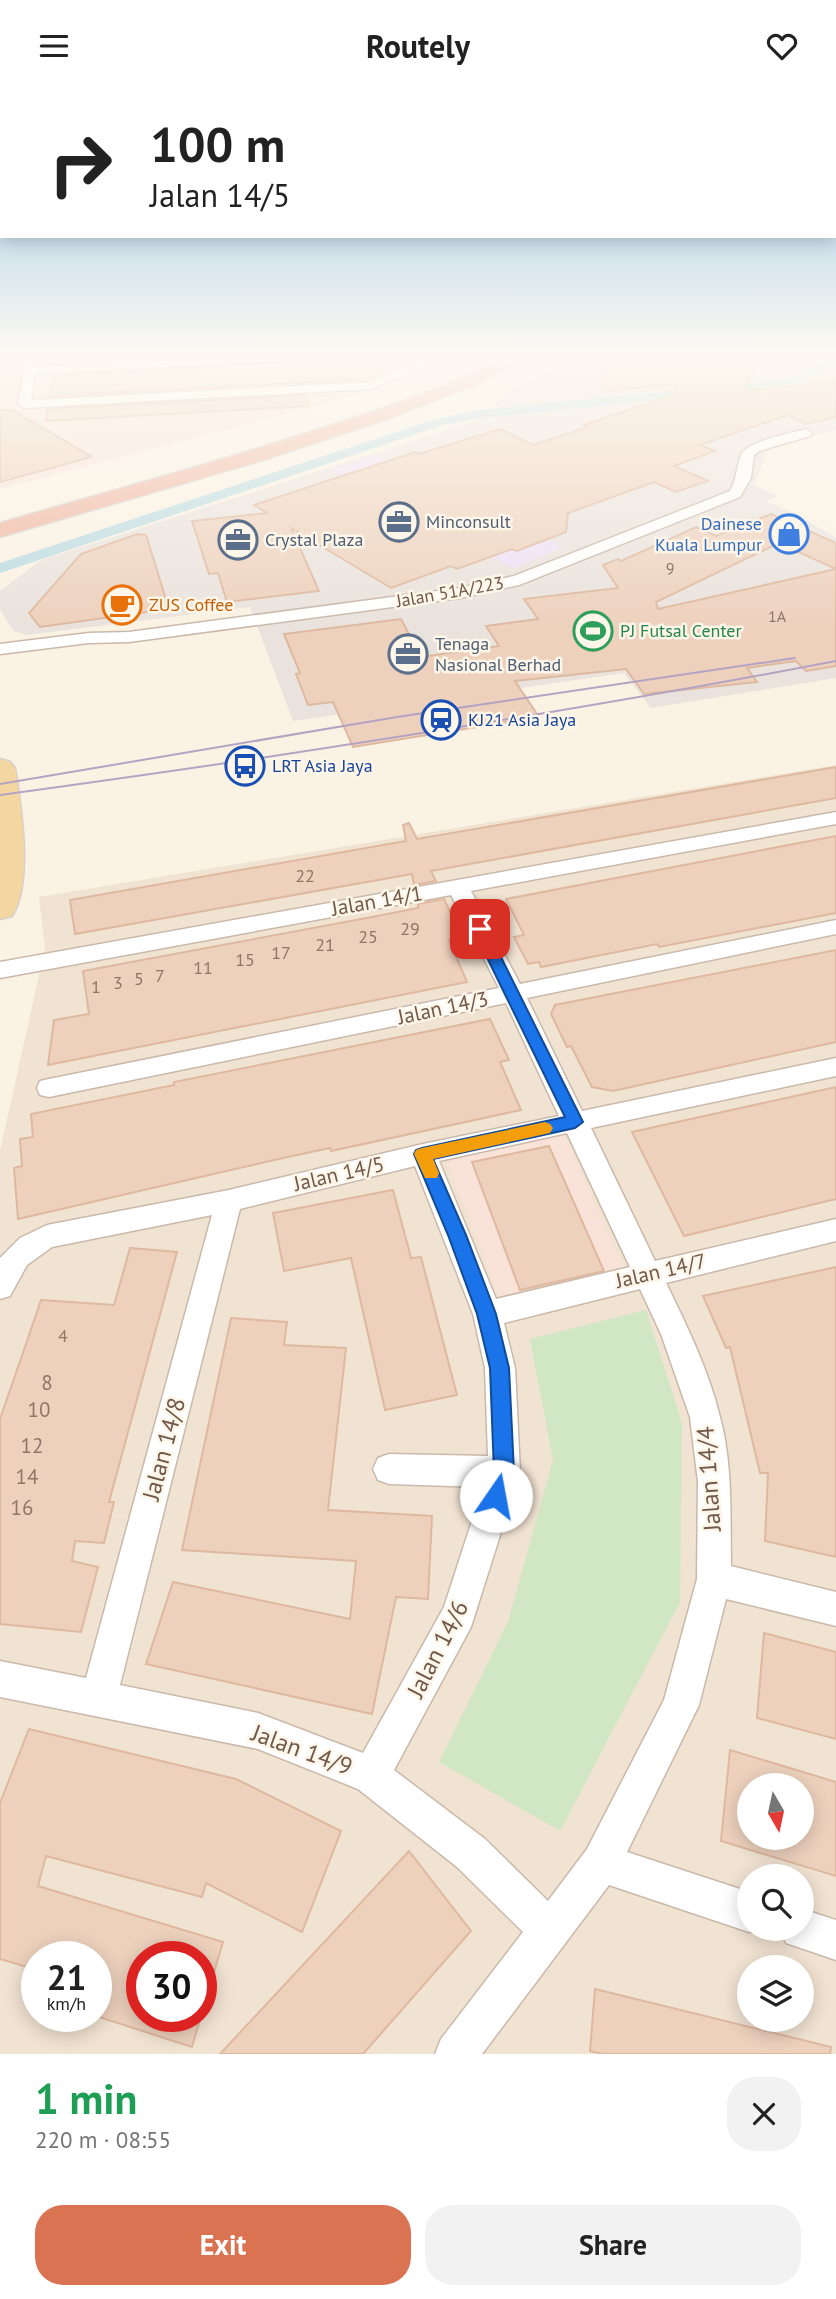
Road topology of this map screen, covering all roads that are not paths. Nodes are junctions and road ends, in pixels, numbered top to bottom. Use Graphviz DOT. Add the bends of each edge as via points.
graph roads {
  1 [pos="244,446"];
  2 [pos="288,446"];
  3 [pos="294,446"];
  4 [pos="762,446"];
  5 [pos="0,515"];
  6 [pos="0,530"];
  7 [pos="0,548"];
  8 [pos="129,637"];
  9 [pos="0,649"];
  10 [pos="0,662"];
  11 [pos="0,768"];
  12 [pos="836,818"];
  13 [pos="458,887"];
  14 [pos="0,908"];
  15 [pos="836,927"];
  16 [pos="0,970"];
  17 [pos="513,993"];
  18 [pos="836,1067"];
  19 [pos="49,1088"];
  20 [pos="575,1122"];
  21 [pos="422,1154"];
  22 [pos="229,1201"];
  23 [pos="836,1230"];
  24 [pos="646,1274"];
  25 [pos="0,1287"];
  26 [pos="487,1314"];
  27 [pos="389,1469"];
  28 [pos="504,1472"];
  29 [pos="714,1579"];
  30 [pos="836,1609"];
  31 [pos="0,1679"];
  32 [pos="99,1697"];
  33 [pos="371,1775"];
  34 [pos="601,1863"];
  35 [pos="737,1908"];
  36 [pos="550,1931"];
  37 [pos="814,1933"];
  38 [pos="836,1940"];
  39 [pos="456,2054"];
  1 -- 5 [label="highway"];
  2 -- 6 [label="highway"];
  3 -- 7 [label="highway" via="279,457 221,478"];
  4 -- 8 [label="street, Jalan 51A/223" via="748,454 744,478 734,494 519,580 463,593"];
  8 -- 9 [label="street, Jalan 51A/223"];
  8 -- 10 [label="street, Jalan 51A/223"];
  11 -- 14 [label="main road" via="6,873"];
  12 -- 13 [label="street, Jalan 14/1"];
  13 -- 16 [label="street, Jalan 14/1"];
  13 -- 17 [label="street, Jalan 14/4"];
  15 -- 17 [label="street, Jalan 14/3"];
  17 -- 19 [label="street, Jalan 14/3"];
  17 -- 20 [label="street, Jalan 14/4"];
  18 -- 20 [label="street, Jalan 14/5"];
  20 -- 21 [label="street, Jalan 14/5"];
  20 -- 24 [label="street, Jalan 14/4"];
  21 -- 22 [label="street, Jalan 14/5"];
  21 -- 26 [label="street, Jalan 14/6"];
  22 -- 25 [label="street, Jalan 14/5" via="47,1237 16,1256"];
  22 -- 32 [label="street, Jalan 14/8"];
  23 -- 24 [label="street, Jalan 14/7"];
  24 -- 26 [label="street, Jalan 14/7"];
  24 -- 29 [label="street, Jalan 14/4" via="677,1334 705,1417 714,1482"];
  26 -- 28 [label="street, Jalan 14/6" via="499,1368"];
  27 -- 28 [label="street"];
  28 -- 33 [label="street, Jalan 14/6" via="460,1615"];
  29 -- 30 [label="street"];
  29 -- 34 [label="street, Jalan 14/4" via="681,1705"];
  31 -- 32 [label="street, Jalan 14/9"];
  32 -- 33 [label="street, Jalan 14/9" via="258,1731"];
  33 -- 36 [label="street, Jalan 14/9" via="471,1853"];
  34 -- 35 [label="street"];
  34 -- 36 [label="street, Jalan 14/4"];
  36 -- 39 [label="street, Jalan 14/4"];
  37 -- 38 [label="street"];
}
